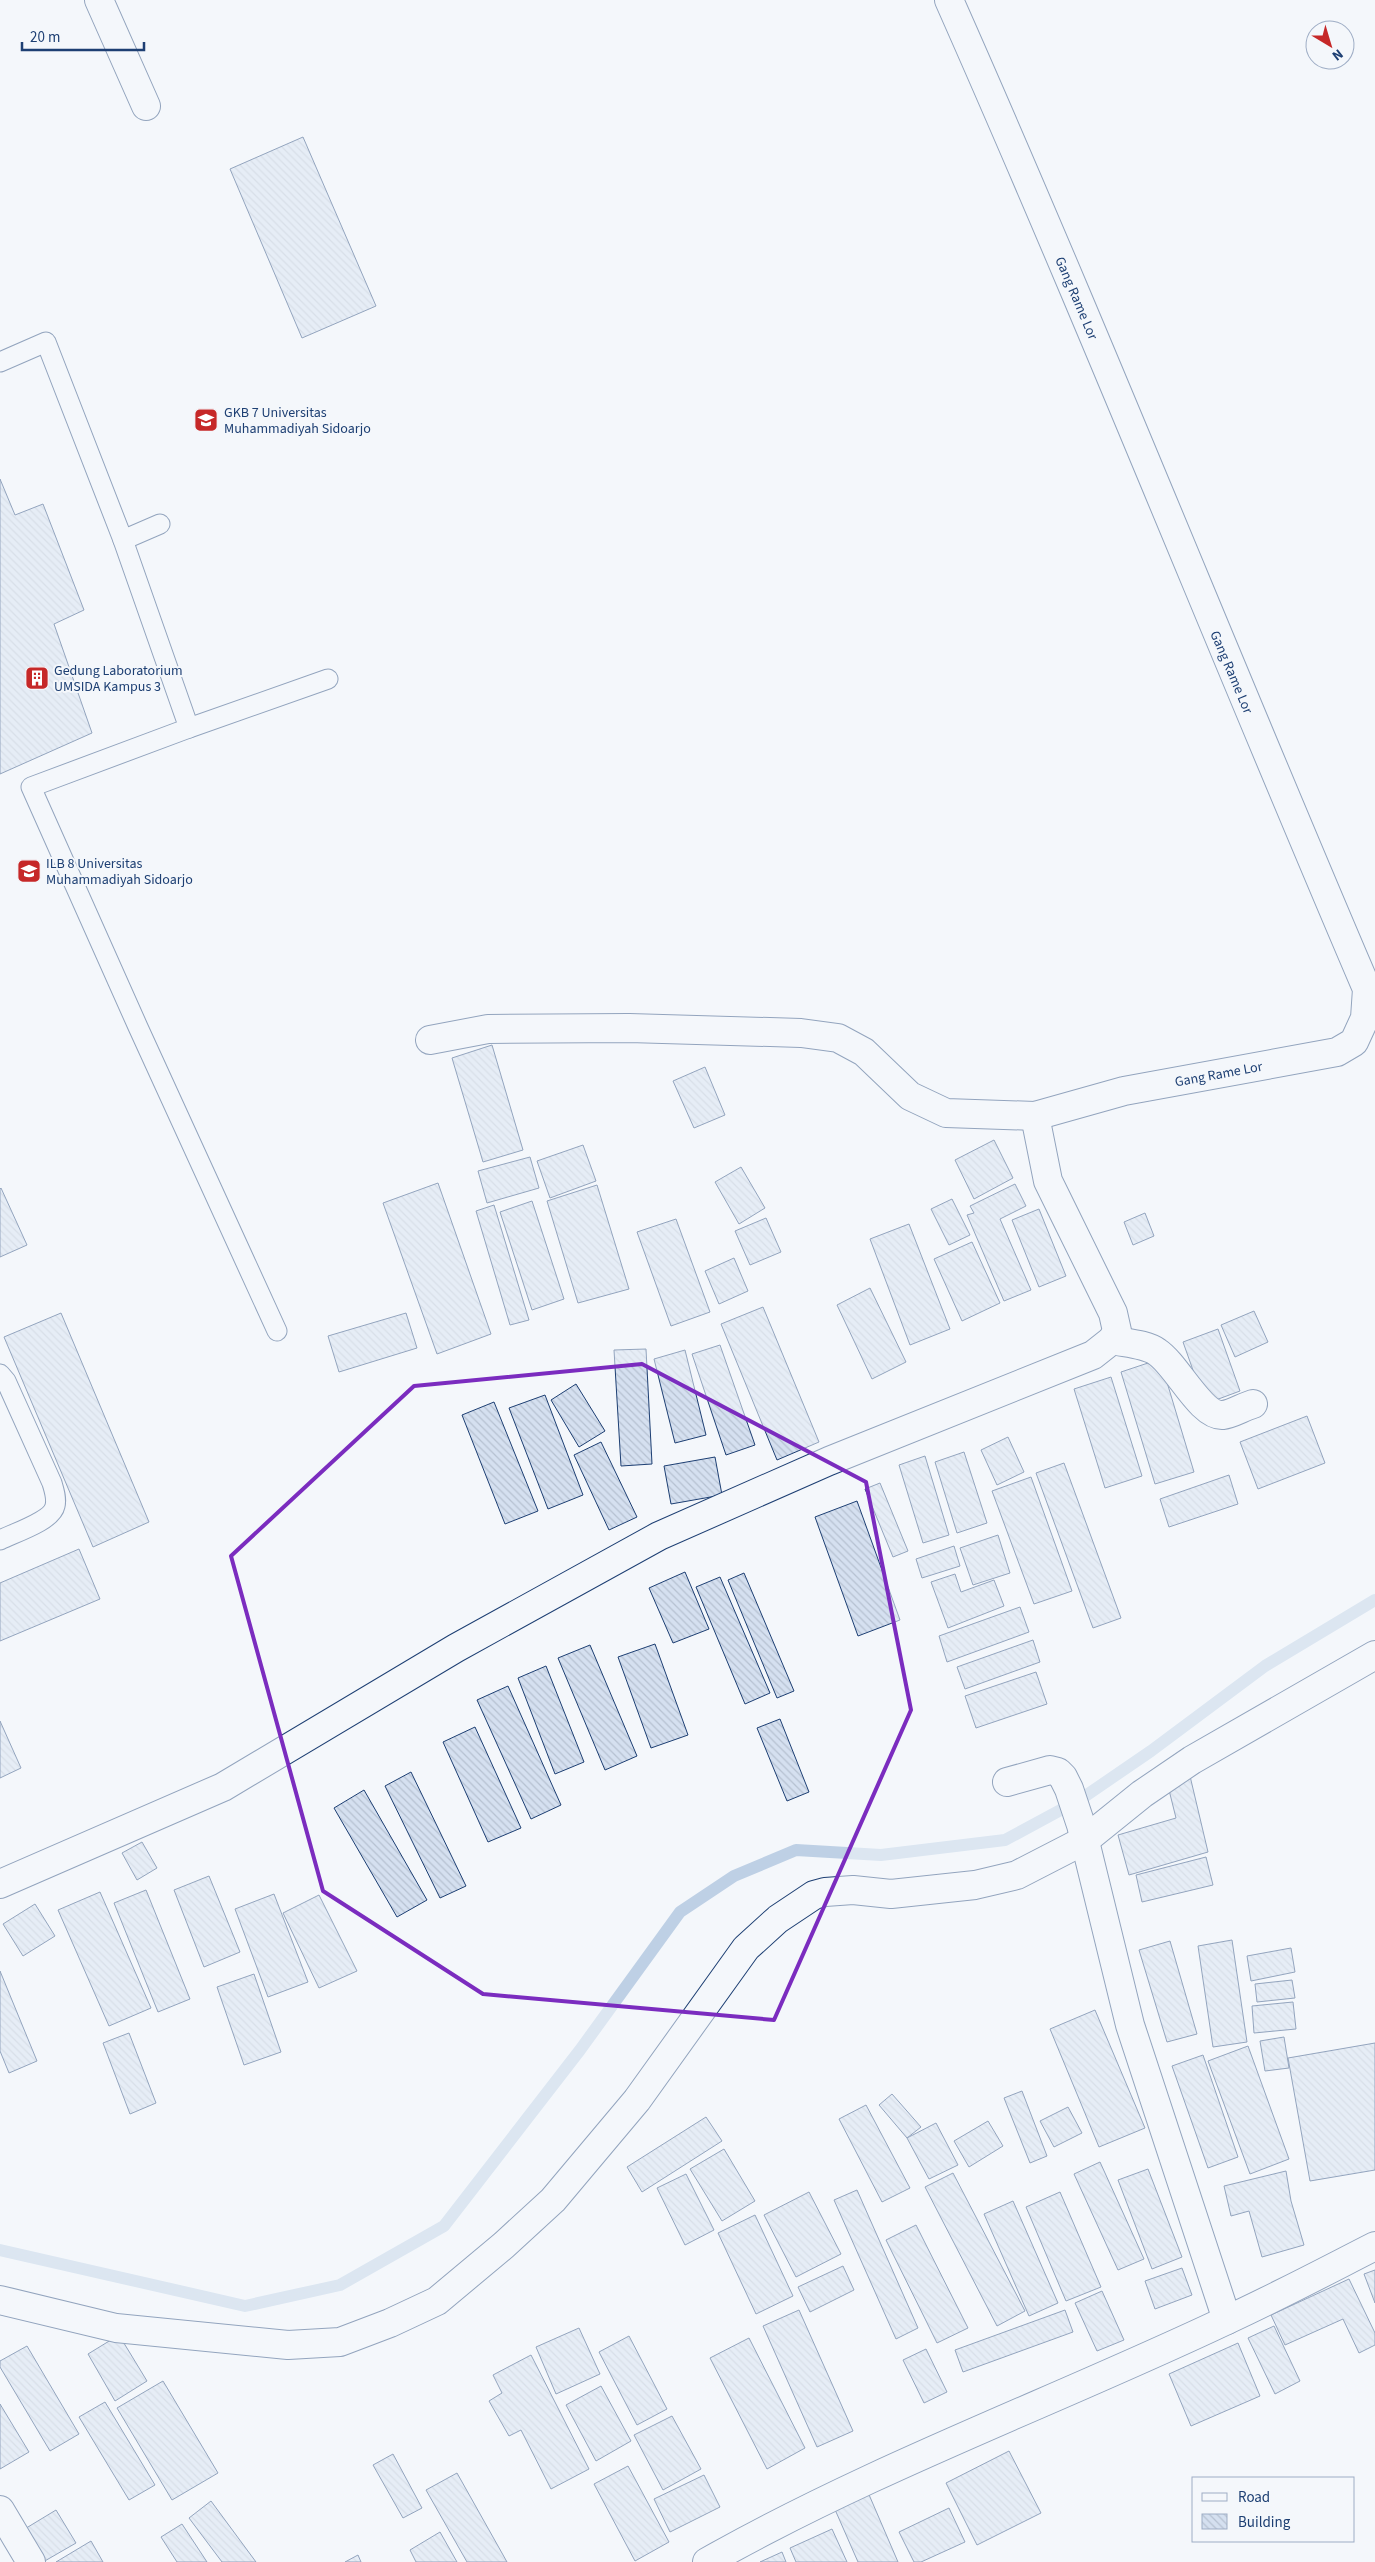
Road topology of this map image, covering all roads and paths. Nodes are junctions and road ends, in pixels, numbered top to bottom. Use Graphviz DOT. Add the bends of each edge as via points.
graph roads {
  1 [pos="99,0"];
  2 [pos="949,0"];
  3 [pos="146,106"];
  4 [pos="0,362"];
  5 [pos="160,524"];
  6 [pos="123,540"];
  7 [pos="328,679"];
  8 [pos="189,728"];
  9 [pos="430,1040"];
  10 [pos="1035,1116"];
  11 [pos="277,1331"];
  12 [pos="1112,1340"];
  13 [pos="0,1374"];
  14 [pos="1252,1404"];
  15 [pos="0,1540"];
  16 [pos="1375,1655"];
  17 [pos="1007,1782"];
  18 [pos="1083,1832"];
  19 [pos="0,1884"];
  20 [pos="1375,2246"];
  21 [pos="0,2300"];
  22 [pos="1227,2320"];
  23 [pos="0,2510"];
  24 [pos="31,2562"];
  25 [pos="707,2562"];
  1 -- 3 [label="street"];
  2 -- 10 [label="street, Gang Rame Lor" via="1015,150 1366,989 1365,1018 1354,1042 1337,1052 1124,1091"];
  4 -- 6 [label="lane" via="46,342"];
  5 -- 6 [label="lane"];
  6 -- 8 [label="lane"];
  7 -- 8 [label="lane"];
  8 -- 11 [label="lane" via="32,787"];
  9 -- 10 [label="street, Gang Rame Lor" via="488,1029 629,1028 800,1033 838,1038 864,1052 910,1096 946,1113"];
  10 -- 12 [label="street" via="1048,1181 1113,1312 1117,1331"];
  12 -- 14 [label="street" via="1156,1350 1174,1366 1199,1402 1212,1413 1223,1414"];
  12 -- 19 [label="street" via="1093,1355 829,1461 659,1536 456,1648 223,1787"];
  13 -- 15 [label="lane" via="6,1381 55,1494 55,1507 49,1517"];
  16 -- 18 [label="street" via="1192,1760"];
  17 -- 18 [label="street" via="1050,1770 1058,1772 1069,1788"];
  18 -- 21 [label="street" via="1017,1875 975,1885 891,1894 853,1890 825,1892 814,1895 778,1919 746,1948 637,2100 553,2200 437,2301 390,2323 340,2342 288,2344 116,2328"];
  18 -- 22 [label="street" via="1130,2025"];
  20 -- 22 [label="street"];
  22 -- 25 [label="street" via="857,2484 768,2527"];
  23 -- 24 [label="street"];
}
